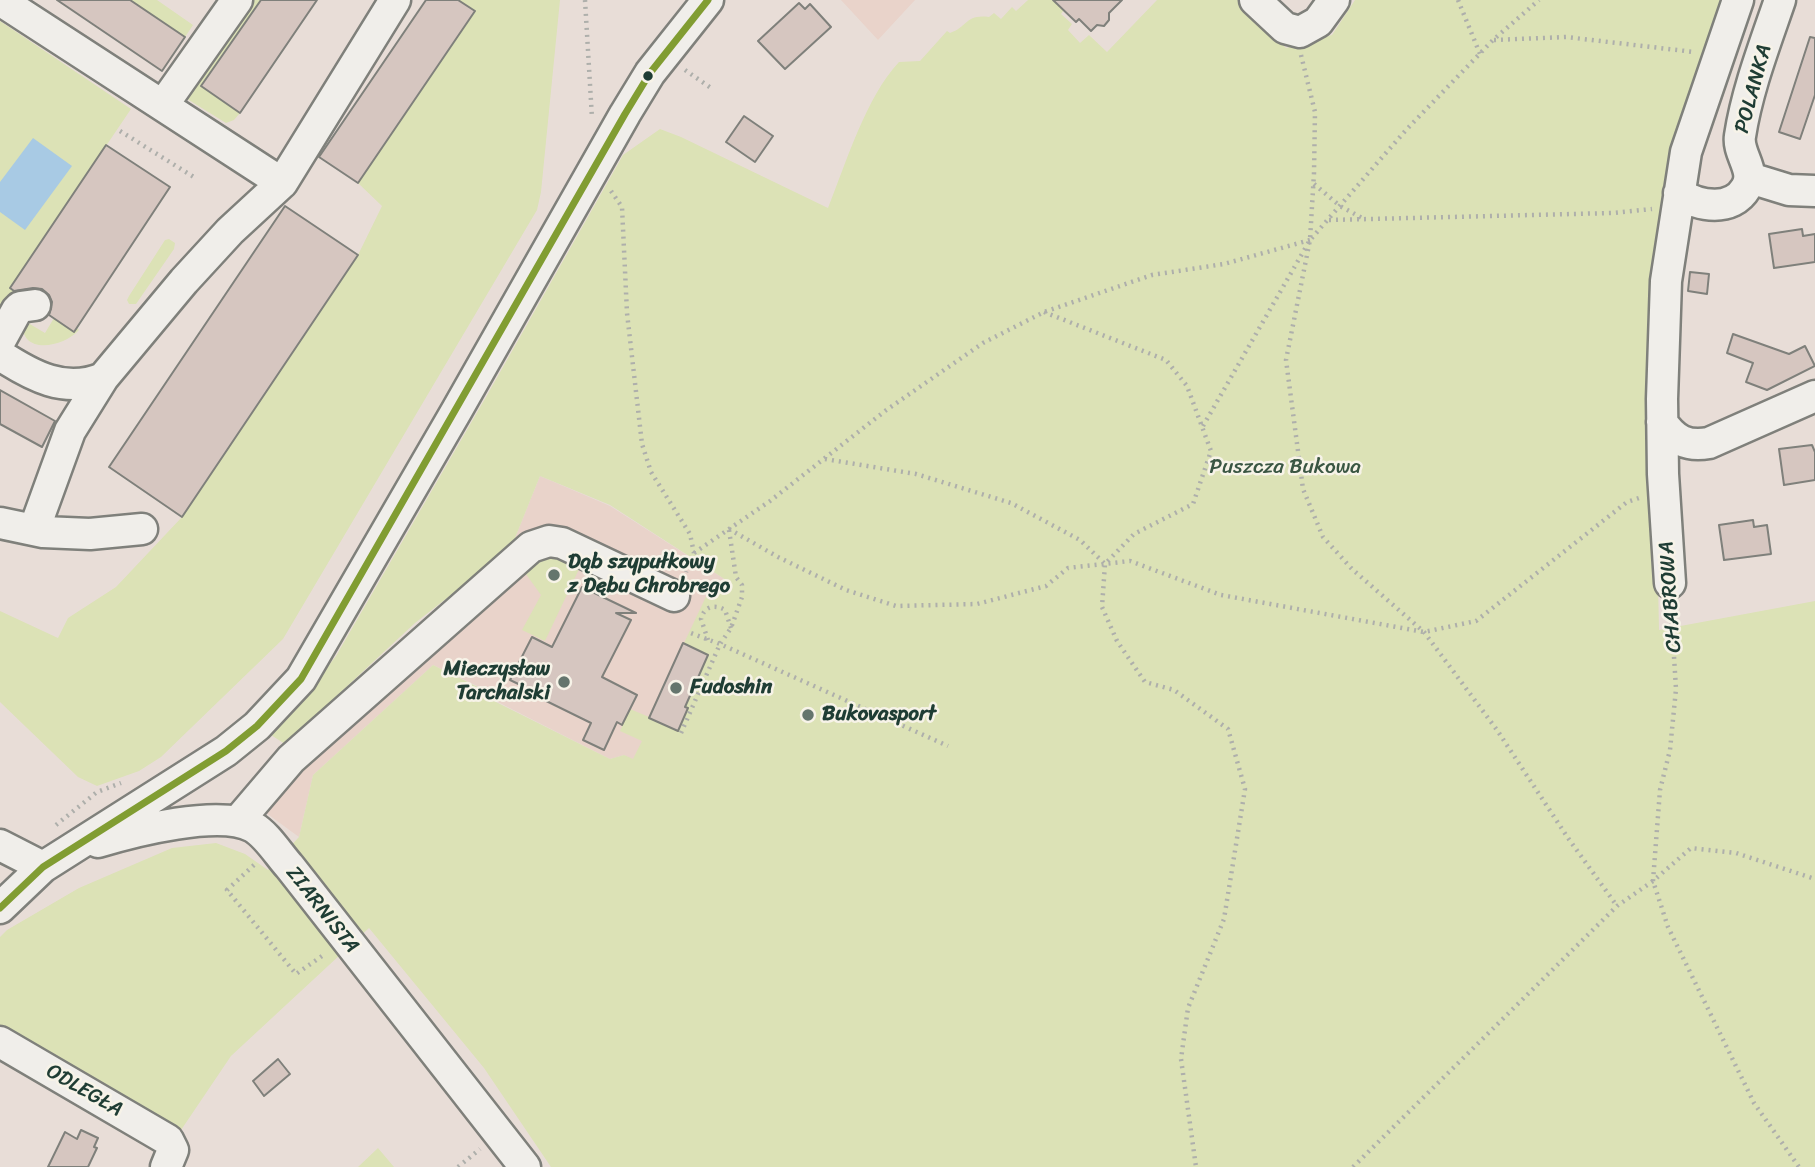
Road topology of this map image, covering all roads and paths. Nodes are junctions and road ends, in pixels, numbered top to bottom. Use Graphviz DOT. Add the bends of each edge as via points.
graph roads {
  1 [pos="0,0"];
  2 [pos="237,0"];
  3 [pos="395,0"];
  4 [pos="585,0"];
  5 [pos="708,0"];
  6 [pos="1255,0"];
  7 [pos="1334,0"];
  8 [pos="1458,0"];
  9 [pos="1738,0"];
  10 [pos="1780,0"];
  11 [pos="1537,1"];
  12 [pos="1300,32"];
  13 [pos="1493,40"];
  14 [pos="1480,54"];
  15 [pos="1721,55"];
  16 [pos="675,63"];
  17 [pos="711,89"];
  18 [pos="163,105"];
  19 [pos="592,120"];
  20 [pos="120,131"];
  21 [pos="1750,177"];
  22 [pos="197,179"];
  23 [pos="282,183"];
  24 [pos="1314,183"];
  25 [pos="609,189"];
  26 [pos="1815,191"];
  27 [pos="1678,199"];
  28 [pos="1340,206"];
  29 [pos="1365,219"];
  30 [pos="1328,220"];
  31 [pos="1310,240"];
  32 [pos="35,305"];
  33 [pos="1044,312"];
  34 [pos="0,341"];
  35 [pos="0,355"];
  36 [pos="103,378"];
  37 [pos="1815,396"];
  38 [pos="1662,422"];
  39 [pos="1203,426"];
  40 [pos="824,458"];
  41 [pos="1664,490"];
  42 [pos="0,523"];
  43 [pos="142,529"];
  44 [pos="729,529"];
  45 [pos="34,530"];
  46 [pos="694,553"];
  47 [pos="1105,564"];
  48 [pos="687,569"];
  49 [pos="1670,583"];
  50 [pos="674,596"];
  51 [pos="731,628"];
  52 [pos="688,632"];
  53 [pos="1424,632"];
  54 [pos="708,640"];
  55 [pos="720,644"];
  56 [pos="681,733"];
  57 [pos="948,746"];
  58 [pos="133,779"];
  59 [pos="239,820"];
  60 [pos="52,829"];
  61 [pos="0,845"];
  62 [pos="273,848"];
  63 [pos="43,867"];
  64 [pos="1815,879"];
  65 [pos="1653,881"];
  66 [pos="1617,906"];
  67 [pos="0,908"];
  68 [pos="345,939"];
  69 [pos="0,1042"];
  70 [pos="167,1153"];
  71 [pos="525,1167"];
  72 [pos="1196,1167"];
  73 [pos="1353,1167"];
  74 [pos="1799,1167"];
  1 -- 18 [label="street"];
  2 -- 18 [label="street"];
  3 -- 23 [label="street"];
  4 -- 19 [label="path"];
  5 -- 63 [label="street" via="650,73 625,114 301,680 226,751"];
  6 -- 12 [label="street" via="1284,29"];
  7 -- 12 [label="street" via="1318,22"];
  8 -- 14 [label="path"];
  9 -- 15 [label="street, CHABROWA"];
  10 -- 21 [label="street, POLANKA" via="1740,135 1740,151"];
  11 -- 13 [label="path"];
  12 -- 24 [label="path" via="1301,59 1315,112"];
  13 -- 14 [label="path"];
  13 -- 15 [label="path" via="1566,37"];
  14 -- 28 [label="path"];
  15 -- 27 [label="street, CHABROWA" via="1686,152"];
  16 -- 17 [label="path"];
  18 -- 23 [label="street"];
  20 -- 22 [label="path"];
  21 -- 26 [label="street" via="1789,190"];
  21 -- 27 [label="street" via="1740,195 1721,204"];
  23 -- 36 [label="street" via="184,281"];
  24 -- 28 [label="path"];
  24 -- 31 [label="path"];
  25 -- 46 [label="path" via="622,207 627,313 642,444 651,472 690,534"];
  27 -- 29 [label="path" via="1613,213"];
  27 -- 38 [label="street, CHABROWA" via="1666,281"];
  28 -- 29 [label="path"];
  28 -- 30 [label="path"];
  29 -- 30 [label="path"];
  30 -- 31 [label="path"];
  31 -- 33 [label="path" via="1224,264 1152,275"];
  31 -- 39 [label="path"];
  31 -- 53 [label="path" via="1286,360 1303,489 1323,537"];
  32 -- 34 [label="street" via="17,310"];
  33 -- 39 [label="path" via="1166,360 1187,386"];
  33 -- 40 [label="path" via="983,342"];
  35 -- 36 [label="street" via="29,374 52,381 74,385"];
  36 -- 45 [label="street" via="70,431"];
  37 -- 38 [label="street" via="1698,445 1682,442"];
  38 -- 41 [label="street, CHABROWA"];
  39 -- 47 [label="path" via="1211,451 1193,504 1135,534"];
  40 -- 44 [label="path"];
  40 -- 47 [label="path" via="916,474 1011,503 1080,540"];
  41 -- 49 [label="street, CHABROWA"];
  41 -- 53 [label="path" via="1627,502 1476,621"];
  42 -- 45 [label="street"];
  43 -- 45 [label="street" via="90,534"];
  44 -- 46 [label="path"];
  44 -- 47 [label="path" via="846,590 896,606 977,604 1046,586 1068,568"];
  44 -- 51 [label="path" via="736,577 743,590"];
  46 -- 48 [label="path"];
  47 -- 53 [label="path" via="1130,561 1221,595"];
  47 -- 72 [label="path" via="1102,607 1117,641 1144,682 1174,691 1228,729 1245,789 1224,919 1188,1008 1184,1034 1181,1059"];
  49 -- 65 [label="path, CHABROWA" via="1676,689 1670,750 1660,790"];
  50 -- 59 [label="street" via="562,544 549,541 531,547 290,759"];
  51 -- 54 [label="path" via="726,610 709,607 701,619"];
  51 -- 55 [label="path"];
  52 -- 54 [label="path"];
  53 -- 66 [label="path"];
  54 -- 55 [label="path"];
  55 -- 56 [label="path"];
  55 -- 57 [label="path"];
  58 -- 60 [label="path" via="97,792"];
  59 -- 62 [label="street, ZIARNISTA" via="257,829"];
  59 -- 63 [label="street" via="127,834"];
  61 -- 63 [label="street"];
  62 -- 68 [label="street, ZIARNISTA"];
  62 -- 68 [label="path" via="227,890 296,974"];
  63 -- 67 [label="street"];
  64 -- 65 [label="path" via="1736,853 1691,848"];
  65 -- 66 [label="path"];
  65 -- 74 [label="path, CHABROWA" via="1668,927 1754,1102"];
  66 -- 73 [label="path"];
  68 -- 71 [label="street, ZIARNISTA"];
  69 -- 70 [label="street, ODLEGŁA"];
}
